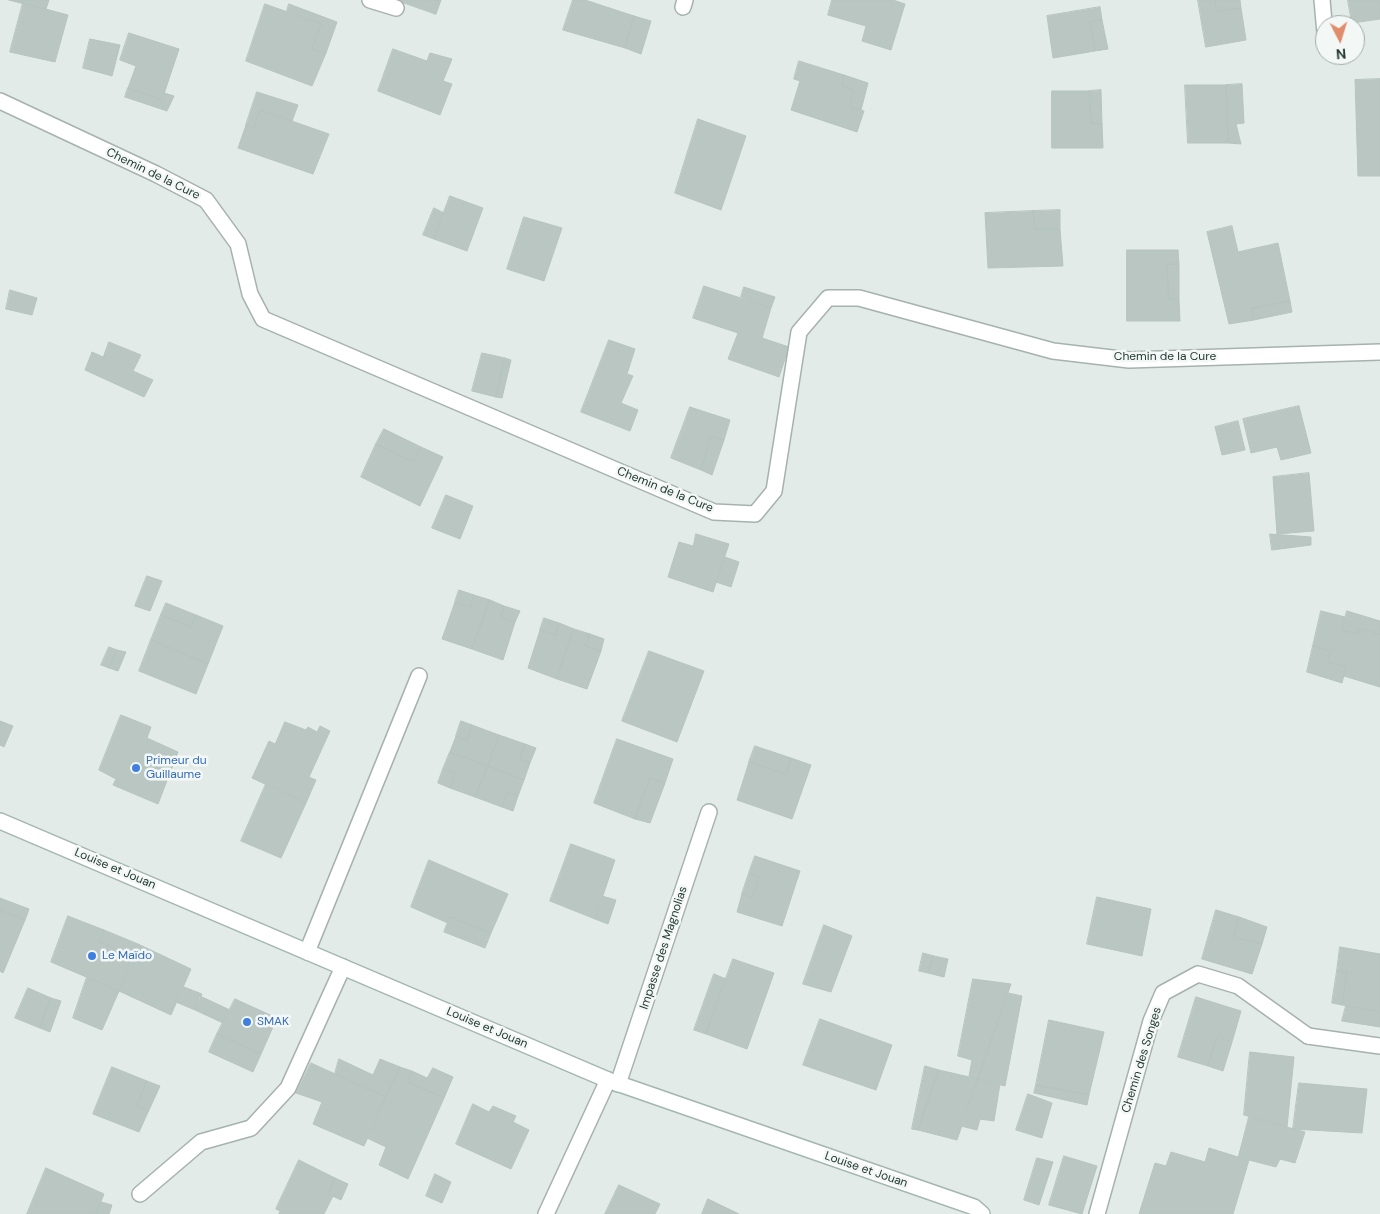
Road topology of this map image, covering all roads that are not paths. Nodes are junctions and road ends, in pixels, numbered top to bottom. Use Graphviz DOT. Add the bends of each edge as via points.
graph roads {
  1 [pos="370,0"];
  2 [pos="1322,0"];
  3 [pos="396,8"];
  4 [pos="1323,15"];
  5 [pos="0,101"];
  6 [pos="1380,352"];
  7 [pos="419,676"];
  8 [pos="709,812"];
  9 [pos="0,821"];
  10 [pos="307,952"];
  11 [pos="343,967"];
  12 [pos="1380,1046"];
  13 [pos="613,1082"];
  14 [pos="140,1194"];
  15 [pos="546,1214"];
  16 [pos="982,1214"];
  17 [pos="1097,1214"];
  1 -- 3 [label="street"];
  2 -- 4 [label="street"];
  5 -- 6 [label="street, Chemin de la Cure" via="206,200 238,244 250,294 263,319 714,512 755,514 774,491 799,332 828,298 858,298 1053,351 1129,360"];
  7 -- 10 [label="street"];
  8 -- 13 [label="street, Impasse des Magnolias"];
  9 -- 10 [label="street, Louise et Jouan"];
  10 -- 11 [label="street, Louise et Jouan"];
  11 -- 13 [label="street, Louise et Jouan"];
  11 -- 14 [label="street" via="288,1088 252,1128 201,1142"];
  12 -- 17 [label="street, Chemin des Songes" via="1308,1036 1238,986 1198,974 1163,993 1151,1021"];
  13 -- 15 [label="street, Impasse des Magnolias"];
  13 -- 16 [label="street, Louise et Jouan" via="974,1207"];
}
